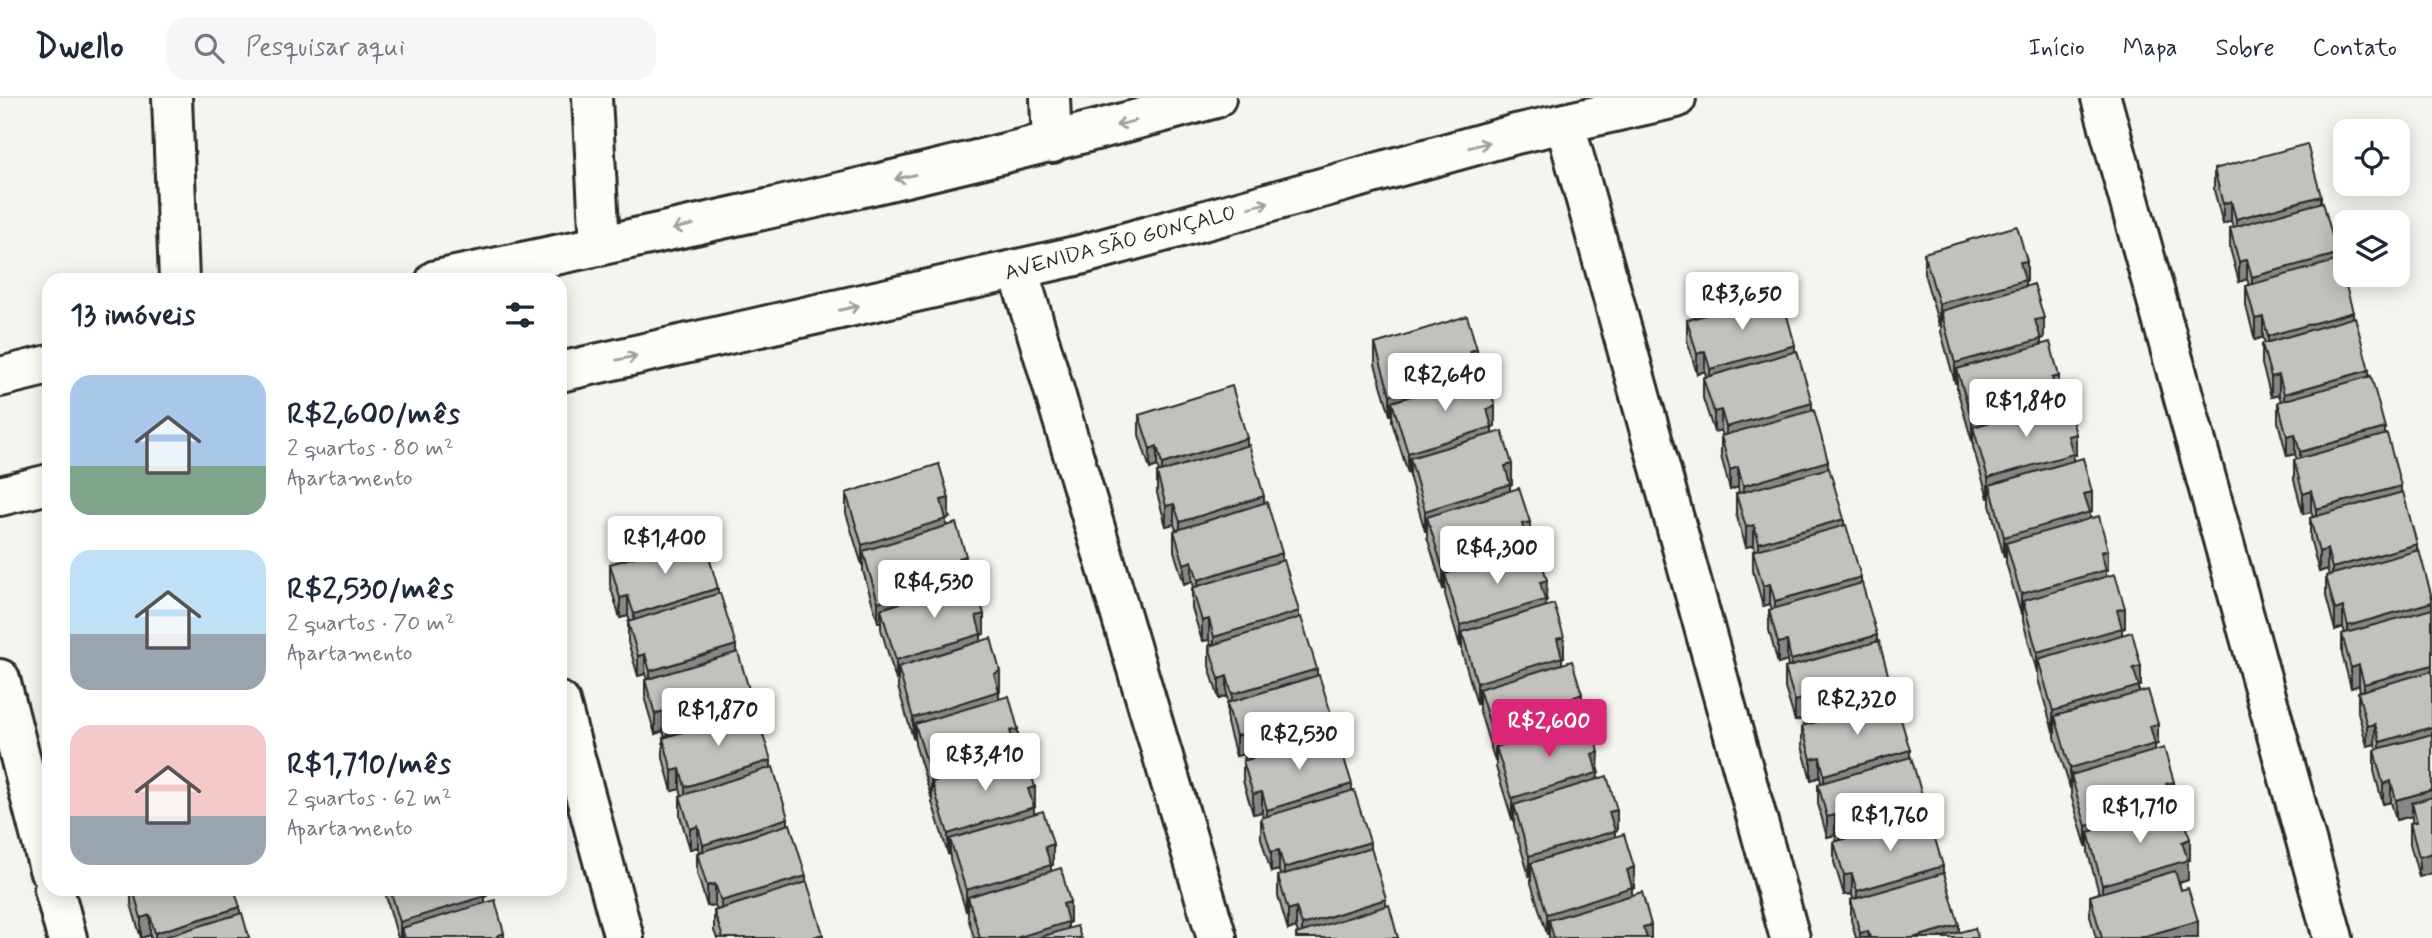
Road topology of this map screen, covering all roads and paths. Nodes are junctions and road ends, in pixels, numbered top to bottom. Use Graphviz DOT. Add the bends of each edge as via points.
graph roads {
  1 [pos="172,98"];
  2 [pos="592,98"];
  3 [pos="1050,98"];
  4 [pos="1216,98"];
  5 [pos="1676,98"];
  6 [pos="2101,98"];
  7 [pos="1565,124"];
  8 [pos="1052,143"];
  9 [pos="600,246"];
  10 [pos="1018,269"];
  11 [pos="179,273"];
  12 [pos="470,273"];
  13 [pos="42,367"];
  14 [pos="567,370"];
  15 [pos="0,377"];
  16 [pos="42,486"];
  17 [pos="0,496"];
  18 [pos="0,679"];
  19 [pos="567,728"];
  20 [pos="42,842"];
  21 [pos="56,896"];
  22 [pos="67,938"];
  23 [pos="624,938"];
  24 [pos="1217,938"];
  25 [pos="1790,938"];
  26 [pos="2333,938"];
  1 -- 11 [label="street"];
  2 -- 9 [label="street"];
  3 -- 8 [label="street"];
  4 -- 8 [label="street, one-way"];
  5 -- 7 [label="street, AVENIDA SÃO GONÇALO"];
  6 -- 26 [label="street"];
  10 -- 7 [label="street, AVENIDA SÃO GONÇALO, one-way"];
  7 -- 25 [label="street"];
  8 -- 9 [label="street, one-way"];
  9 -- 12 [label="street"];
  14 -- 10 [label="street, AVENIDA SÃO GONÇALO, one-way"];
  10 -- 24 [label="street"];
  13 -- 15 [label="street"];
  16 -- 17 [label="street"];
  18 -- 20 [label="street"];
  19 -- 23 [label="street"];
  21 -- 22 [label="street"];
}
